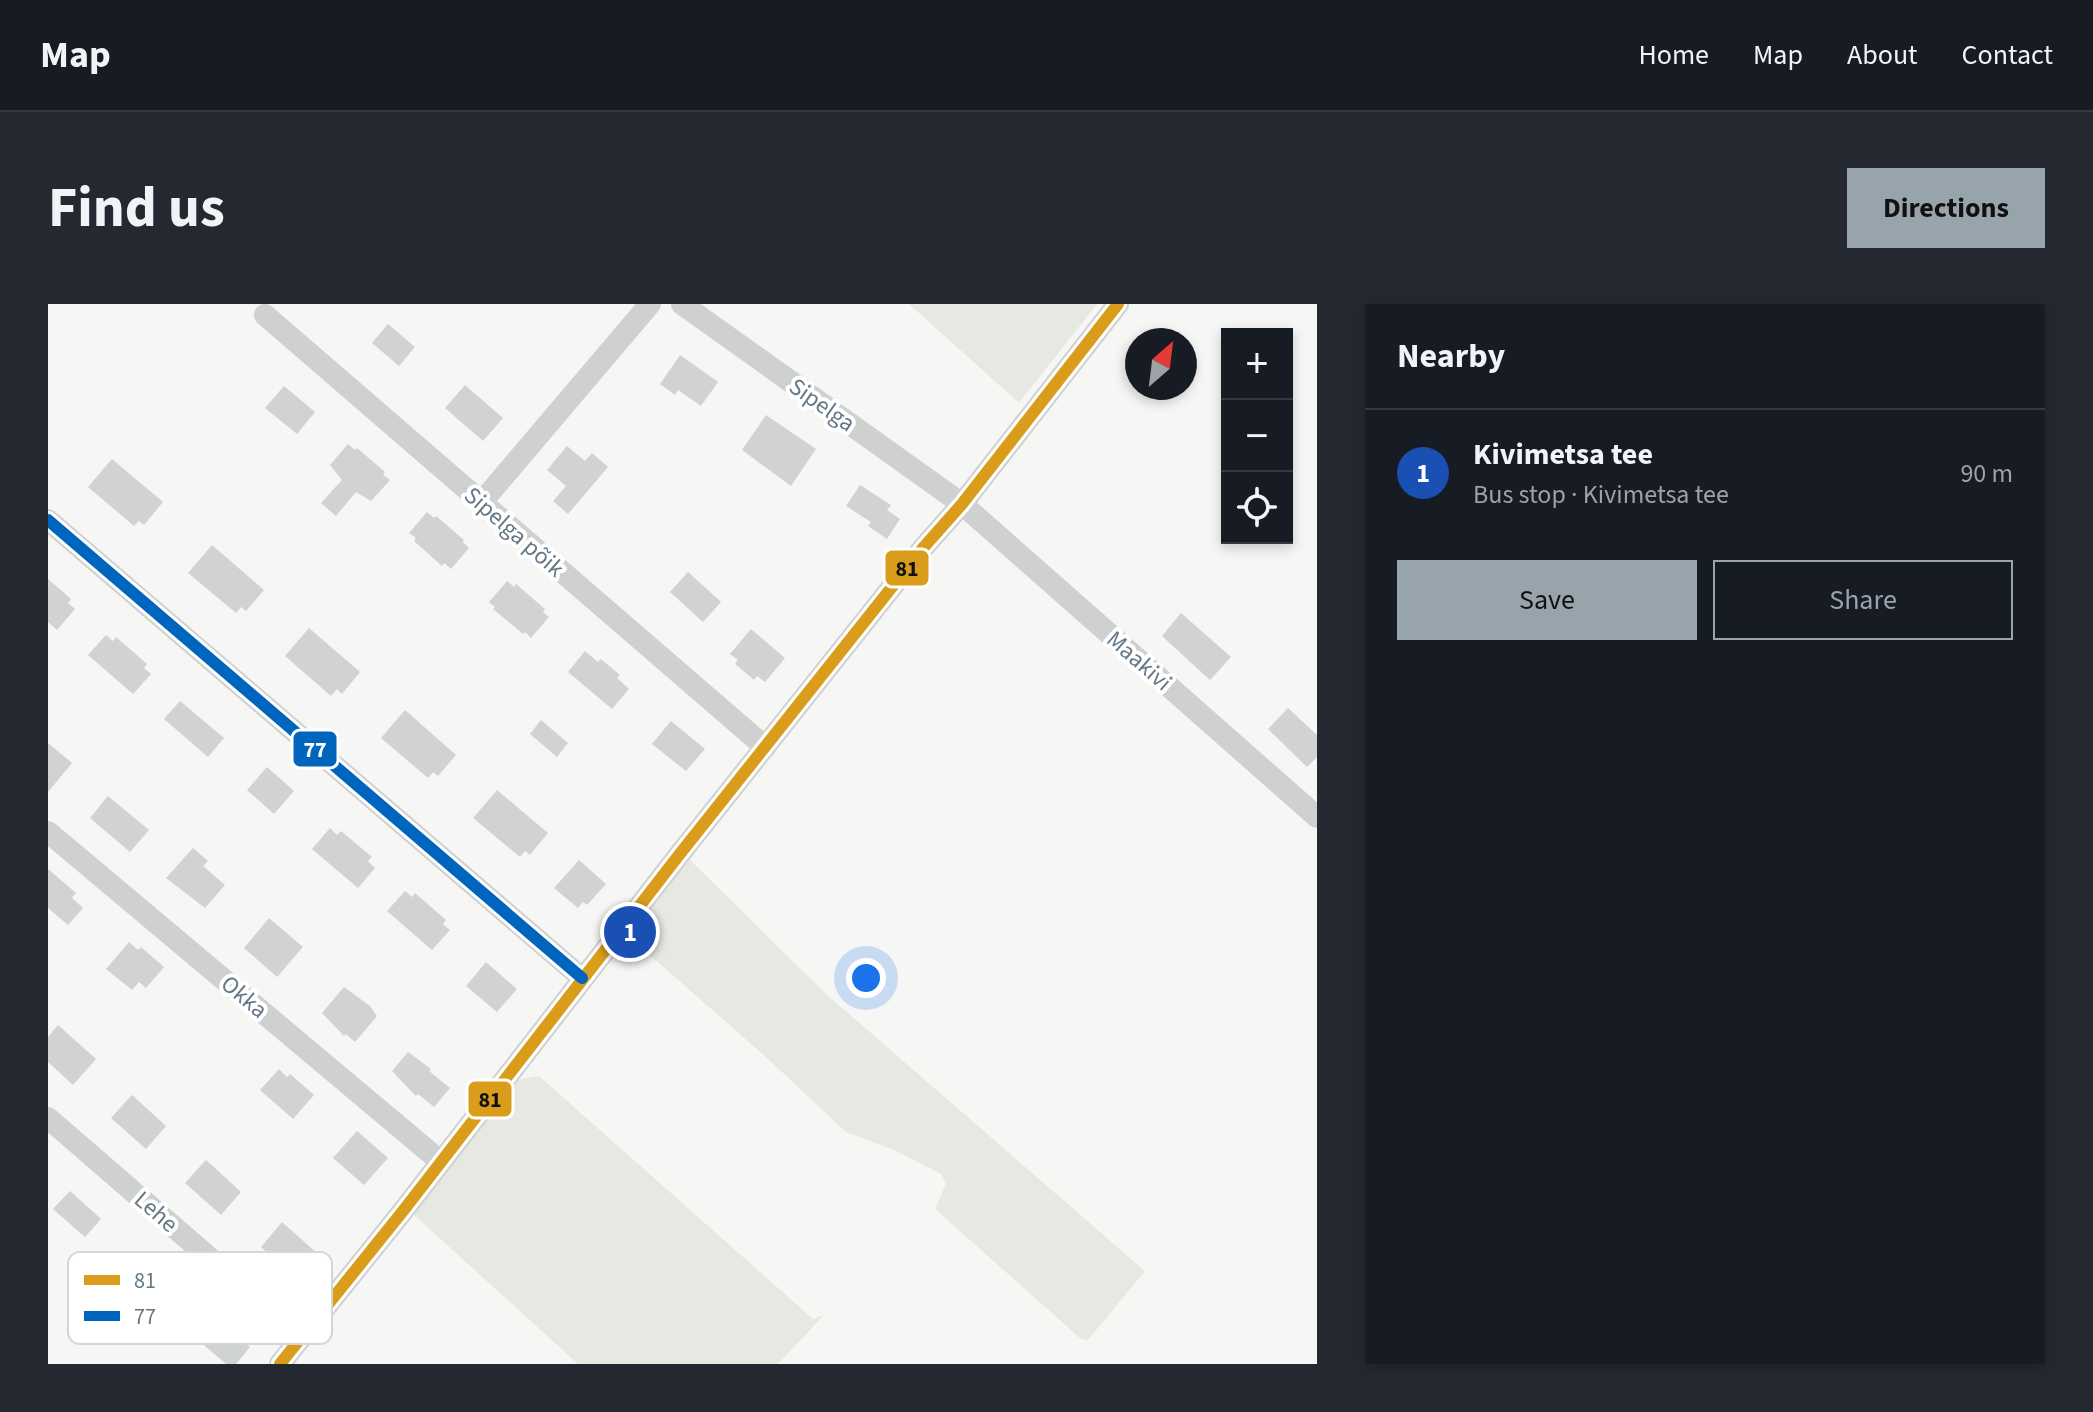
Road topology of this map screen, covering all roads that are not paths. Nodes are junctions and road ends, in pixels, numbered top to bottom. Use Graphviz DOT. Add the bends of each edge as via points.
graph roads {
  1 [pos="650,304"];
  2 [pos="682,304"];
  3 [pos="1118,304"];
  4 [pos="265,315"];
  5 [pos="481,503"];
  6 [pos="962,504"];
  7 [pos="48,520"];
  8 [pos="765,747"];
  9 [pos="1317,817"];
  10 [pos="48,832"];
  11 [pos="582,978"];
  12 [pos="48,1118"];
  13 [pos="440,1161"];
  14 [pos="203,1252"];
  15 [pos="332,1298"];
  16 [pos="296,1344"];
  17 [pos="280,1364"];
  1 -- 5 [label="street"];
  2 -- 6 [label="street, Sipelga"];
  3 -- 6 [label="street"];
  4 -- 5 [label="street, Sipelga põik"];
  5 -- 8 [label="street, Sipelga põik"];
  6 -- 8 [label="street"];
  6 -- 9 [label="street, Maakivi"];
  7 -- 11 [label="street"];
  8 -- 11 [label="street"];
  10 -- 13 [label="street, Okka"];
  11 -- 13 [label="street"];
  12 -- 14 [label="street, Lehe"];
  13 -- 15 [label="street"];
  16 -- 17 [label="street"];
}
